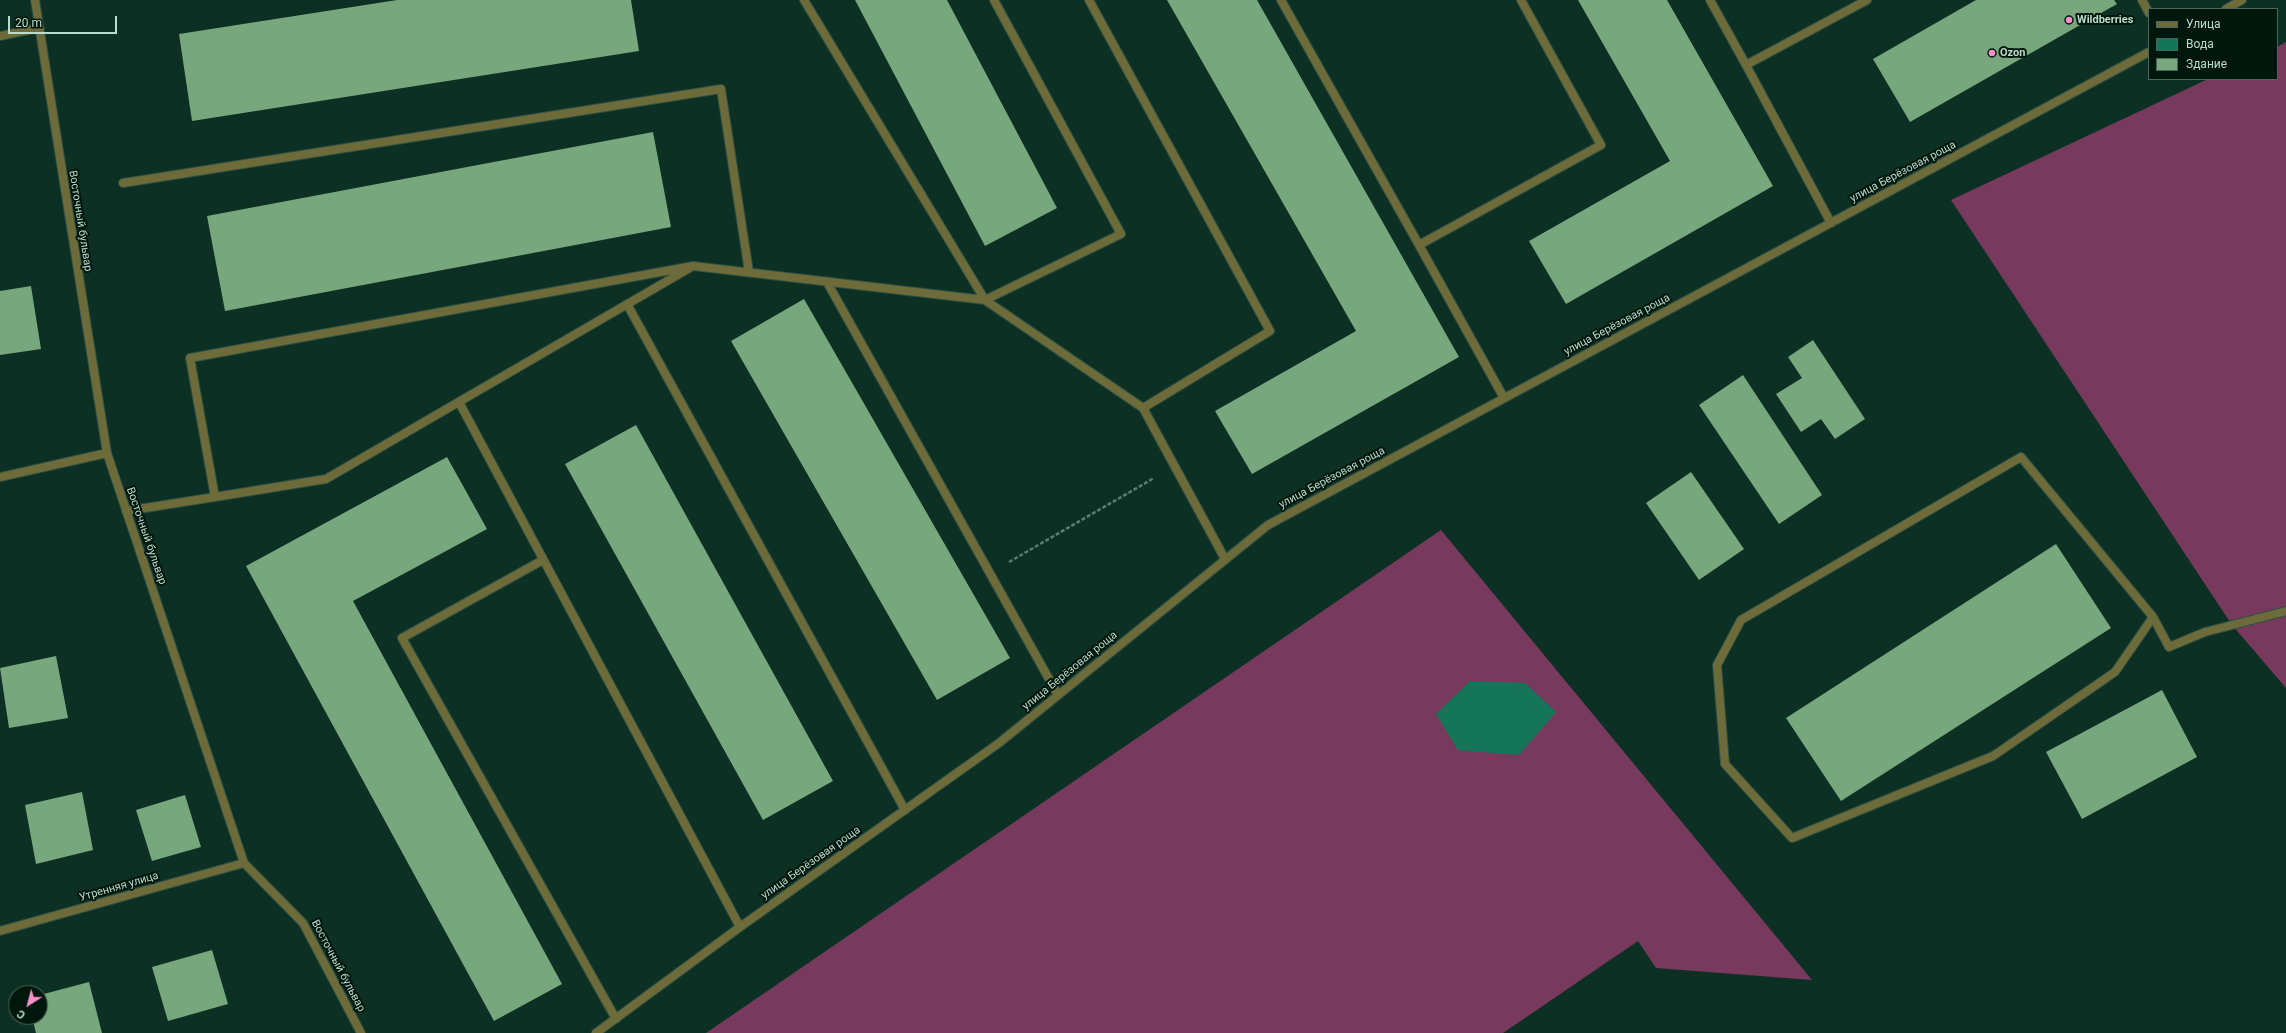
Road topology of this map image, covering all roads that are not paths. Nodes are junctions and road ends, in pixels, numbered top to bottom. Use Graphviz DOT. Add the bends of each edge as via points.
graph roads {
  1 [pos="35,0"];
  2 [pos="804,0"];
  3 [pos="994,0"];
  4 [pos="1089,0"];
  5 [pos="1281,0"];
  6 [pos="1521,0"];
  7 [pos="1710,0"];
  8 [pos="1867,0"];
  9 [pos="2142,0"];
  10 [pos="2242,0"];
  11 [pos="2228,8"];
  12 [pos="2148,11"];
  13 [pos="38,28"];
  14 [pos="0,36"];
  15 [pos="2148,53"];
  16 [pos="1746,65"];
  17 [pos="123,183"];
  18 [pos="1831,223"];
  19 [pos="1419,245"];
  20 [pos="693,266"];
  21 [pos="748,272"];
  22 [pos="827,282"];
  23 [pos="985,300"];
  24 [pos="627,304"];
  25 [pos="1504,398"];
  26 [pos="459,402"];
  27 [pos="1143,408"];
  28 [pos="107,453"];
  29 [pos="0,477"];
  30 [pos="215,497"];
  31 [pos="126,511"];
  32 [pos="1226,559"];
  33 [pos="543,560"];
  34 [pos="2286,611"];
  35 [pos="2153,617"];
  36 [pos="1058,695"];
  37 [pos="904,810"];
  38 [pos="244,863"];
  39 [pos="740,927"];
  40 [pos="0,931"];
  41 [pos="616,1019"];
  42 [pos="361,1033"];
  43 [pos="596,1033"];
  1 -- 13 [label="street, Восточный бульвар"];
  2 -- 23 [label="street"];
  3 -- 23 [label="street" via="1121,234"];
  4 -- 27 [label="street" via="1270,331"];
  5 -- 19 [label="street"];
  6 -- 19 [label="street" via="1601,145"];
  7 -- 16 [label="street"];
  8 -- 16 [label="street"];
  9 -- 12 [label="street"];
  10 -- 11 [label="street"];
  13 -- 14 [label="street"];
  13 -- 28 [label="street, Восточный бульвар"];
  15 -- 18 [label="street, улица Берёзовая роща"];
  16 -- 18 [label="street"];
  17 -- 21 [label="street" via="721,89"];
  18 -- 25 [label="street, улица Берёзовая роща"];
  19 -- 25 [label="street"];
  20 -- 21 [label="street"];
  20 -- 24 [label="street"];
  20 -- 30 [label="street" via="190,358"];
  21 -- 22 [label="street"];
  22 -- 23 [label="street"];
  22 -- 36 [label="street"];
  23 -- 27 [label="street"];
  24 -- 26 [label="street"];
  24 -- 37 [label="street"];
  25 -- 32 [label="street, улица Берёзовая роща" via="1268,524"];
  26 -- 30 [label="street" via="326,478"];
  26 -- 33 [label="street"];
  27 -- 32 [label="street"];
  28 -- 29 [label="street"];
  28 -- 31 [label="street, Восточный бульвар"];
  30 -- 31 [label="street"];
  31 -- 38 [label="street, Восточный бульвар"];
  32 -- 36 [label="street, улица Берёзовая роща"];
  33 -- 39 [label="street"];
  33 -- 41 [label="street" via="402,638"];
  34 -- 35 [label="street" via="2205,632 2169,647"];
  35 -- 35 [label="street" via="2021,457 1741,620 1717,666 1725,764 1792,838 1993,756 2115,672"];
  36 -- 37 [label="street, улица Берёзовая роща" via="999,743"];
  37 -- 39 [label="street, улица Берёзовая роща"];
  38 -- 40 [label="street, Утренняя улица"];
  38 -- 42 [label="street, Восточный бульвар" via="303,923"];
  39 -- 41 [label="street, улица Берёзовая роща"];
  41 -- 43 [label="street, улица Берёзовая роща"];
}
